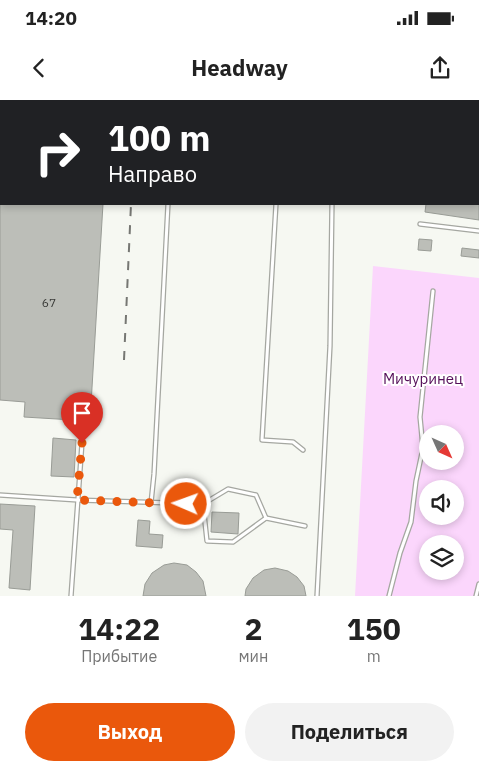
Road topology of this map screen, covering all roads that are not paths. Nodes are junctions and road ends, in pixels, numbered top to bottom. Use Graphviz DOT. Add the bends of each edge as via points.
graph roads {
  1 [pos="168,205"];
  2 [pos="276,205"];
  3 [pos="332,205"];
  4 [pos="420,224"];
  5 [pos="479,231"];
  6 [pos="433,291"];
  7 [pos="82,443"];
  8 [pos="303,450"];
  9 [pos="0,495"];
  10 [pos="77,500"];
  11 [pos="151,502"];
  12 [pos="203,504"];
  13 [pos="266,518"];
  14 [pos="305,526"];
  15 [pos="479,584"];
  16 [pos="71,596"];
  17 [pos="317,596"];
  18 [pos="389,596"];
  19 [pos="476,596"];
  1 -- 11 [label="lane"];
  2 -- 8 [label="lane" via="262,440 293,442"];
  3 -- 17 [label="lane" via="330,346"];
  4 -- 5 [label="lane"];
  6 -- 18 [label="lane" via="420,417 423,448 411,522"];
  7 -- 10 [label="lane"];
  9 -- 10 [label="lane"];
  10 -- 11 [label="lane"];
  10 -- 16 [label="lane"];
  11 -- 12 [label="lane"];
  12 -- 13 [label="lane" via="228,489 256,495"];
  12 -- 13 [label="lane" via="206,541 233,542"];
  13 -- 14 [label="lane"];
  15 -- 19 [label="lane"];
}
